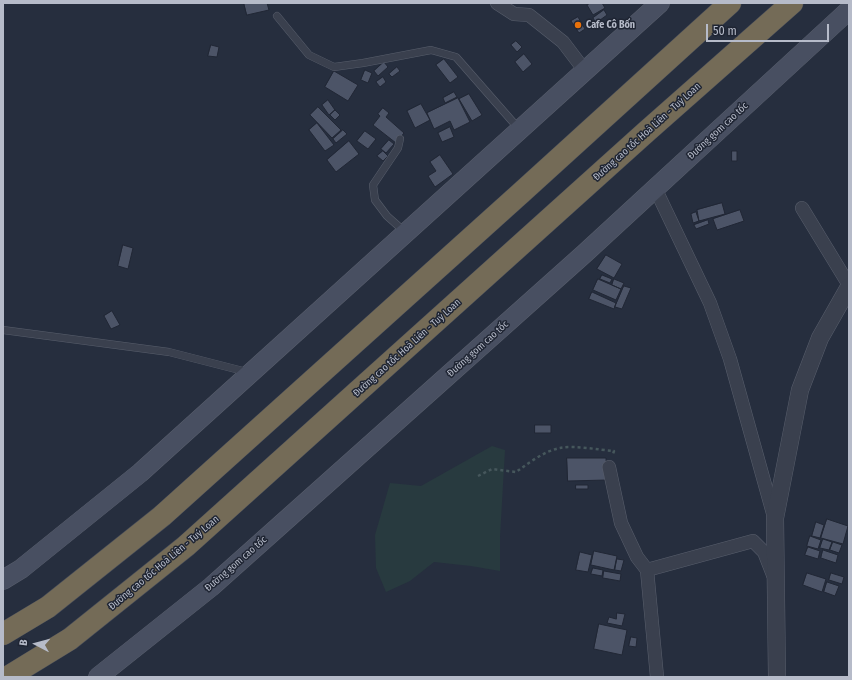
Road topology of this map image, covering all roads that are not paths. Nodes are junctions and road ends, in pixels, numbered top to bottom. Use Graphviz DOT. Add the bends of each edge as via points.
graph roads {
  1 [pos="497,3"];
  2 [pos="660,3"];
  3 [pos="716,3"];
  4 [pos="730,3"];
  5 [pos="792,3"];
  6 [pos="802,3"];
  7 [pos="849,10"];
  8 [pos="277,16"];
  9 [pos="585,71"];
  10 [pos="520,130"];
  11 [pos="646,132"];
  12 [pos="400,139"];
  13 [pos="655,188"];
  14 [pos="522,192"];
  15 [pos="802,208"];
  16 [pos="406,233"];
  17 [pos="849,286"];
  18 [pos="3,330"];
  19 [pos="251,373"];
  20 [pos="609,467"];
  21 [pos="775,518"];
  22 [pos="647,570"];
  23 [pos="3,580"];
  24 [pos="777,586"];
  25 [pos="3,634"];
  26 [pos="8,677"];
  27 [pos="98,677"];
  28 [pos="657,677"];
  29 [pos="777,677"];
  1 -- 9 [label="street" via="514,14 529,15 563,42"];
  2 -- 9 [label="main road"];
  3 -- 14 [label="highway"];
  4 -- 14 [label="highway"];
  5 -- 11 [label="highway, Đường cao tốc Hoà Liên - Tuý Loan"];
  6 -- 11 [label="highway"];
  7 -- 13 [label="main road, Đường gom cao tốc"];
  8 -- 10 [label="lane" via="309,55 334,67 431,50 456,57"];
  9 -- 10 [label="main road"];
  10 -- 16 [label="main road"];
  11 -- 26 [label="highway, Đường cao tốc Hoà Liên - Tuý Loan" via="186,546 70,639"];
  12 -- 16 [label="lane" via="398,148 372,185 374,200"];
  13 -- 21 [label="street" via="710,303 730,359"];
  13 -- 27 [label="main road, Đường gom cao tốc" via="211,587"];
  14 -- 25 [label="highway" via="162,516 48,607"];
  15 -- 17 [label="street"];
  16 -- 19 [label="main road"];
  17 -- 21 [label="street" via="820,338 800,390"];
  18 -- 19 [label="lane" via="169,352"];
  19 -- 23 [label="main road" via="140,473 21,569"];
  20 -- 22 [label="street" via="621,523 637,557"];
  21 -- 24 [label="street"];
  22 -- 24 [label="street" via="753,541 764,552"];
  22 -- 28 [label="street"];
  24 -- 29 [label="street"];
}
